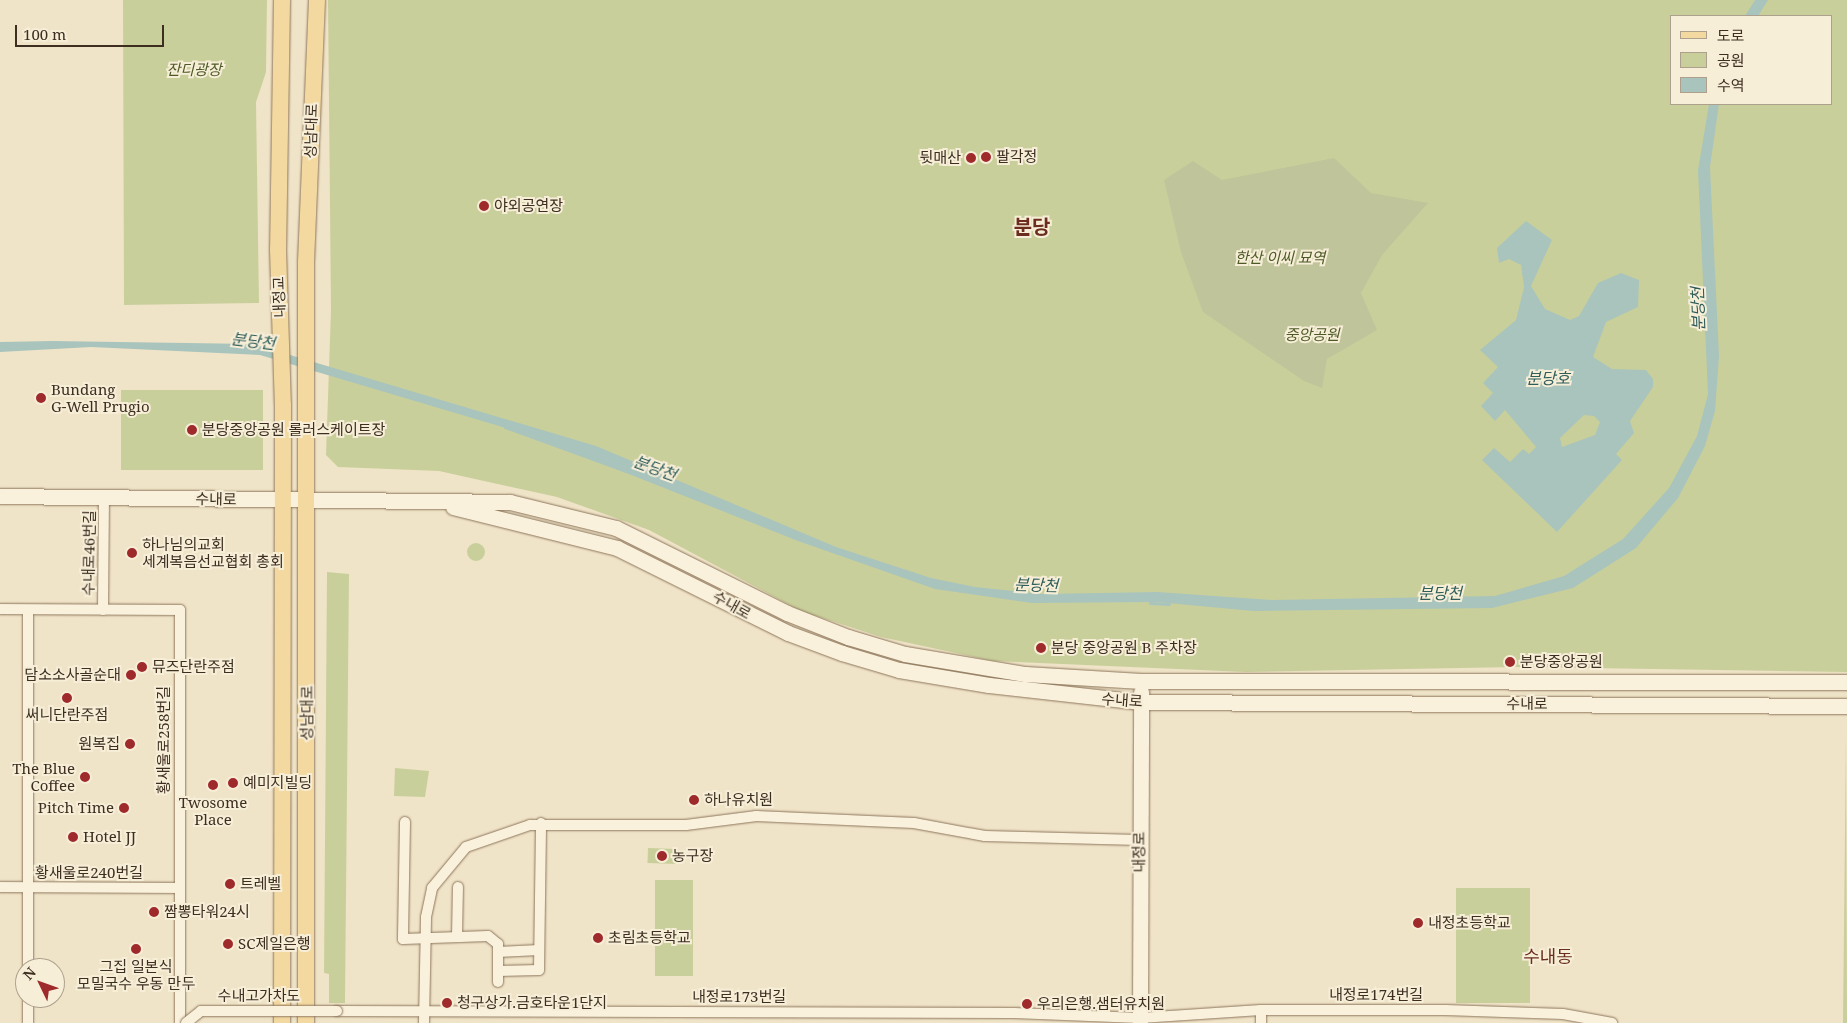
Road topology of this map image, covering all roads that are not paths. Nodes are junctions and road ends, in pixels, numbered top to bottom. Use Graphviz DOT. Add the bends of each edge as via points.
graph roads {
  1 [pos="282,0"];
  2 [pos="317,0"];
  3 [pos="278,249"];
  4 [pos="283,405"];
  5 [pos="0,496"];
  6 [pos="104,497"];
  7 [pos="283,500"];
  8 [pos="307,500"];
  9 [pos="432,502"];
  10 [pos="0,609"];
  11 [pos="28,610"];
  12 [pos="103,610"];
  13 [pos="1141,681"];
  14 [pos="1847,682"];
  15 [pos="1141,702"];
  16 [pos="1847,706"];
  17 [pos="405,822"];
  18 [pos="541,823"];
  19 [pos="1139,840"];
  20 [pos="0,887"];
  21 [pos="28,887"];
  22 [pos="458,887"];
  23 [pos="179,888"];
  24 [pos="457,937"];
  25 [pos="425,938"];
  26 [pos="539,950"];
  27 [pos="498,952"];
  28 [pos="28,958"];
  29 [pos="498,971"];
  30 [pos="498,982"];
  31 [pos="28,1008"];
  32 [pos="1261,1010"];
  33 [pos="337,1011"];
  34 [pos="424,1011"];
  35 [pos="544,1012"];
  36 [pos="1014,1018"];
  37 [pos="1140,1020"];
  38 [pos="28,1023"];
  39 [pos="180,1023"];
  40 [pos="186,1023"];
  41 [pos="282,1023"];
  42 [pos="306,1023"];
  43 [pos="424,1023"];
  44 [pos="545,1023"];
  45 [pos="1261,1023"];
  46 [pos="1612,1023"];
  1 -- 3 [label="main road, 성남대로"];
  2 -- 8 [label="main road, 성남대로" via="306,262"];
  3 -- 4 [label="main road, 내정교"];
  4 -- 7 [label="main road, 성남대로"];
  5 -- 6 [label="main road, 수내로"];
  6 -- 7 [label="main road, 수내로"];
  6 -- 12 [label="street, 수내로46번길"];
  7 -- 8 [label="main road, 수내로"];
  7 -- 41 [label="main road, 성남대로"];
  8 -- 9 [label="main road, 수내로"];
  8 -- 42 [label="main road, 성남대로"];
  9 -- 13 [label="main road, 수내로" via="510,502 585,517 644,540 801,620 905,654 1025,674"];
  9 -- 15 [label="main road, 수내로" via="617,548 788,633 870,662 989,685"];
  10 -- 11 [label="street, 황새울로258번길"];
  11 -- 12 [label="street, 황새울로258번길"];
  11 -- 21 [label="street"];
  12 -- 23 [label="street, 황새울로258번길" via="180,610"];
  13 -- 14 [label="main road, 수내로"];
  13 -- 15 [label="main road, 내정로"];
  15 -- 16 [label="main road, 수내로"];
  15 -- 19 [label="main road, 내정로"];
  17 -- 25 [label="street" via="403,939"];
  18 -- 19 [label="street" via="686,825 756,816 914,823 984,836"];
  18 -- 25 [label="street" via="458,854 432,888"];
  18 -- 26 [label="street"];
  19 -- 37 [label="main road, 내정로"];
  20 -- 21 [label="street, 황새울로240번길"];
  21 -- 23 [label="street, 황새울로240번길"];
  21 -- 28 [label="street"];
  22 -- 24 [label="street"];
  23 -- 39 [label="street, 황새울로258번길"];
  24 -- 25 [label="street"];
  24 -- 27 [label="street" via="488,936 498,944"];
  25 -- 34 [label="street"];
  26 -- 27 [label="street"];
  26 -- 29 [label="street" via="539,970"];
  27 -- 29 [label="street"];
  29 -- 30 [label="street"];
  31 -- 38 [label="street"];
  32 -- 37 [label="street, 내정로174번길"];
  32 -- 45 [label="street"];
  32 -- 46 [label="street, 내정로174번길" via="1553,1013"];
  33 -- 34 [label="street, 내정로173번길"];
  33 -- 40 [label="street, 수내고가차도, bridge" via="201,1011"];
  34 -- 35 [label="street, 내정로173번길"];
  34 -- 43 [label="street"];
  35 -- 36 [label="street, 내정로173번길"];
  35 -- 44 [label="street"];
  36 -- 37 [label="street, 내정로173번길"];
}
